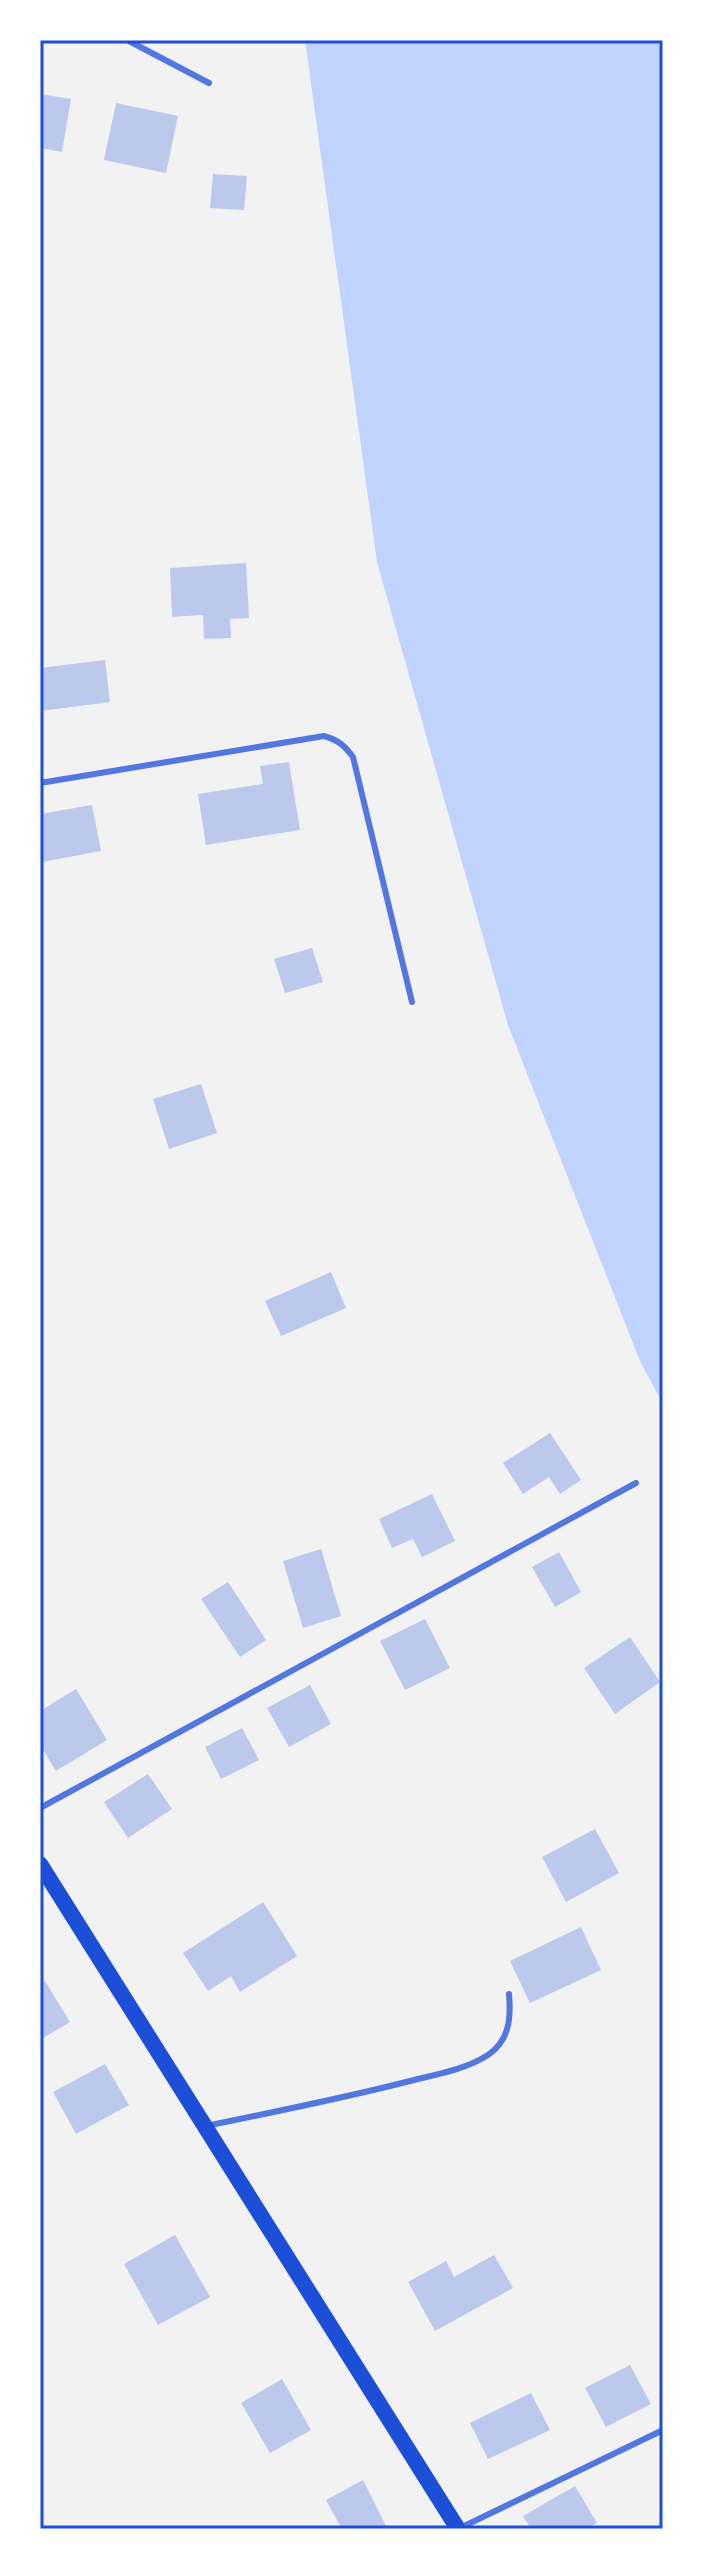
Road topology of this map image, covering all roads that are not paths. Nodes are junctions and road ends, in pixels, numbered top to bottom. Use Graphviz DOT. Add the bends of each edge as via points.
graph roads {
  1 [pos="127,40"];
  2 [pos="209,83"];
  3 [pos="40,783"];
  4 [pos="412,1002"];
  5 [pos="636,1483"];
  6 [pos="40,1808"];
  7 [pos="40,1864"];
  8 [pos="509,1994"];
  9 [pos="206,2126"];
  10 [pos="663,2430"];
  11 [pos="458,2529"];
  1 -- 2 [label="lane"];
  3 -- 4 [label="lane" via="324,736 344,745 353,757"];
  5 -- 6 [label="lane"];
  7 -- 9 [label="main road"];
  8 -- 9 [label="lane" via="511,2019 502,2039 489,2054 461,2067"];
  9 -- 11 [label="main road"];
  10 -- 11 [label="lane"];
}
